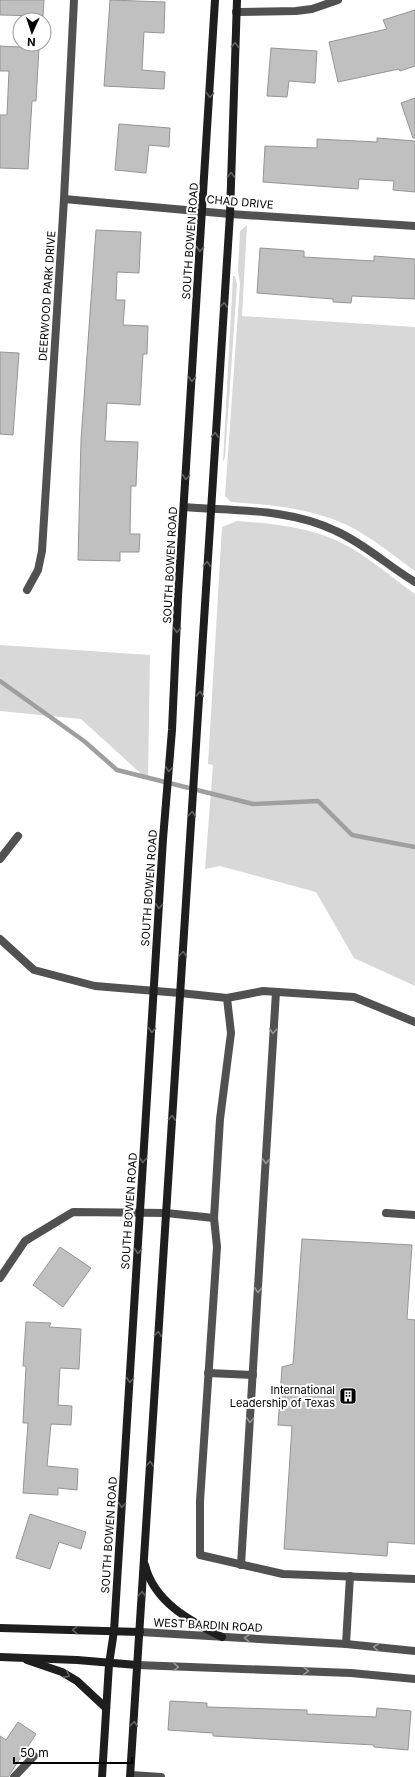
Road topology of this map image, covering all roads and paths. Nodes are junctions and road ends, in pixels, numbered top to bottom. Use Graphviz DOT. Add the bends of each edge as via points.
graph roads {
  1 [pos="74,0"];
  2 [pos="215,0"];
  3 [pos="237,0"];
  4 [pos="338,0"];
  5 [pos="236,12"];
  6 [pos="64,199"];
  7 [pos="203,210"];
  8 [pos="230,214"];
  9 [pos="415,226"];
  10 [pos="184,507"];
  11 [pos="210,509"];
  12 [pos="415,582"];
  13 [pos="27,590"];
  14 [pos="18,836"];
  15 [pos="0,859"];
  16 [pos="0,939"];
  17 [pos="154,991"];
  18 [pos="276,992"];
  19 [pos="180,993"];
  20 [pos="226,998"];
  21 [pos="415,1022"];
  22 [pos="140,1212"];
  23 [pos="166,1213"];
  24 [pos="386,1213"];
  25 [pos="415,1215"];
  26 [pos="214,1218"];
  27 [pos="0,1278"];
  28 [pos="208,1373"];
  29 [pos="253,1374"];
  30 [pos="144,1559"];
  31 [pos="241,1565"];
  32 [pos="350,1576"];
  33 [pos="415,1580"];
  34 [pos="0,1628"];
  35 [pos="114,1631"];
  36 [pos="140,1632"];
  37 [pos="222,1637"];
  38 [pos="346,1644"];
  39 [pos="415,1652"];
  40 [pos="0,1657"];
  41 [pos="17,1657"];
  42 [pos="110,1664"];
  43 [pos="137,1665"];
  44 [pos="415,1679"];
  45 [pos="106,1708"];
  46 [pos="34,1756"];
  47 [pos="131,1776"];
  48 [pos="14,1777"];
  49 [pos="102,1777"];
  50 [pos="161,1777"];
  1 -- 6 [label="street, DEERWOOD PARK DRIVE"];
  2 -- 7 [label="main road, SOUTH BOWEN ROAD, one-way"];
  3 -- 5 [label="main road"];
  4 -- 5 [label="street" via="307,10"];
  8 -- 5 [label="main road, one-way"];
  6 -- 7 [label="street, CHAD DRIVE"];
  6 -- 13 [label="street, DEERWOOD PARK DRIVE" via="42,551 38,570"];
  7 -- 8 [label="street, CHAD DRIVE"];
  7 -- 10 [label="main road, SOUTH BOWEN ROAD, one-way"];
  8 -- 9 [label="street, CHAD DRIVE"];
  11 -- 8 [label="main road, one-way"];
  10 -- 11 [label="street"];
  10 -- 17 [label="main road, SOUTH BOWEN ROAD, one-way"];
  11 -- 12 [label="street" via="273,513 301,518 336,531 372,551"];
  19 -- 11 [label="main road, one-way"];
  14 -- 15 [label="street"];
  16 -- 17 [label="street" via="34,970 95,986"];
  17 -- 19 [label="street"];
  17 -- 22 [label="main road, SOUTH BOWEN ROAD, one-way"];
  18 -- 20 [label="street" via="263,991"];
  18 -- 21 [label="street" via="354,997"];
  18 -- 29 [label="street, one-way"];
  19 -- 20 [label="street"];
  23 -- 19 [label="main road, one-way"];
  20 -- 26 [label="street" via="231,1033 220,1119"];
  22 -- 23 [label="street"];
  22 -- 27 [label="street" via="74,1212 25,1241"];
  22 -- 35 [label="main road, SOUTH BOWEN ROAD, one-way"];
  23 -- 26 [label="street"];
  30 -- 23 [label="main road, one-way"];
  24 -- 25 [label="street"];
  26 -- 28 [label="street" via="218,1247"];
  28 -- 29 [label="street"];
  28 -- 31 [label="street" via="200,1500 200,1555"];
  29 -- 31 [label="street, one-way"];
  36 -- 30 [label="main road, one-way"];
  30 -- 37 [label="main road" via="147,1572 175,1611"];
  31 -- 32 [label="street" via="283,1574"];
  32 -- 33 [label="street"];
  32 -- 38 [label="street"];
  35 -- 34 [label="main road, WEST BARDIN ROAD, one-way"];
  35 -- 36 [label="main road, WEST BARDIN ROAD"];
  35 -- 42 [label="main road, SOUTH BOWEN ROAD"];
  36 -- 37 [label="street, WEST BARDIN ROAD"];
  36 -- 43 [label="main road"];
  38 -- 37 [label="street, WEST BARDIN ROAD, one-way"];
  39 -- 38 [label="street, WEST BARDIN ROAD, one-way"];
  40 -- 41 [label="main road"];
  41 -- 42 [label="main road"];
  41 -- 45 [label="main road, one-way" via="45,1665 72,1678"];
  42 -- 43 [label="main road"];
  42 -- 45 [label="main road, SOUTH BOWEN ROAD"];
  43 -- 44 [label="street, one-way" via="351,1673"];
  47 -- 43 [label="main road, one-way"];
  45 -- 49 [label="main road, SOUTH BOWEN ROAD"];
  46 -- 48 [label="street"];
  47 -- 50 [label="street"];
}
